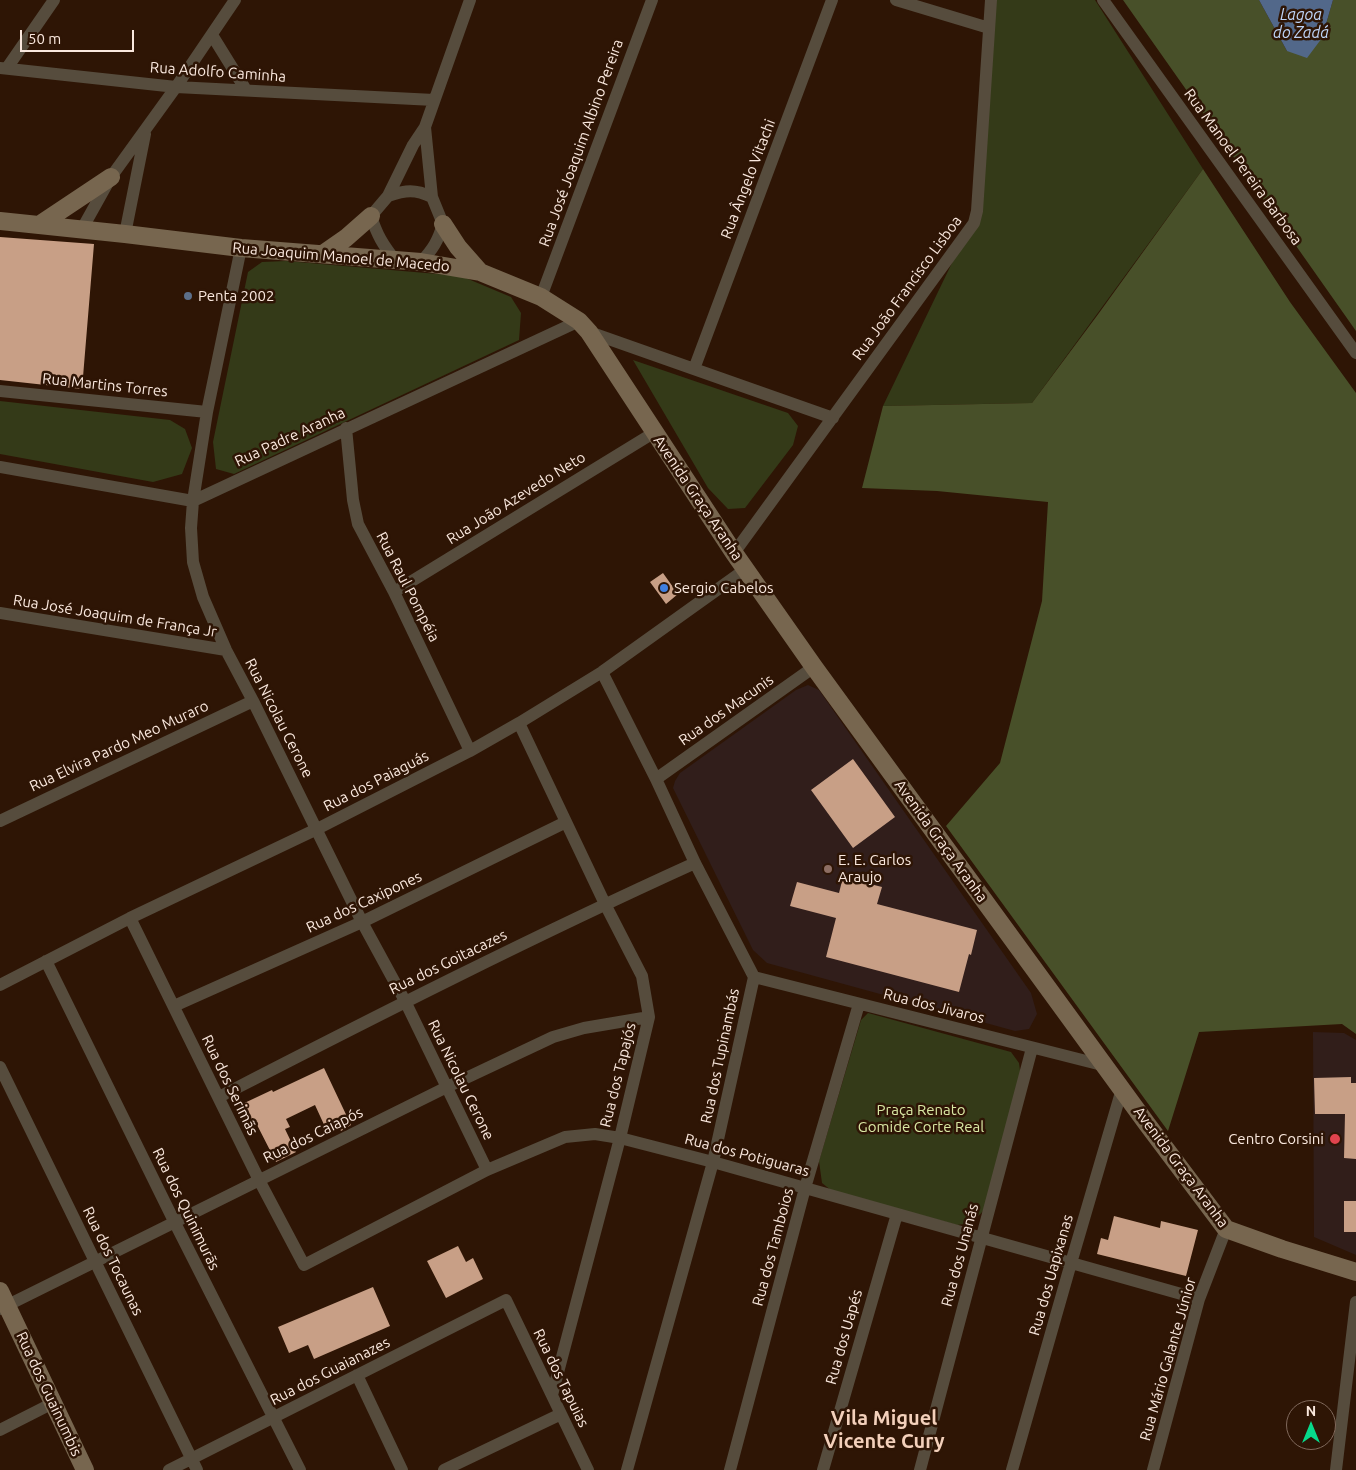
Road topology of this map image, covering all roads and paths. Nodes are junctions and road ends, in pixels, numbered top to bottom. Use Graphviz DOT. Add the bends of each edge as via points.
graph roads {
  1 [pos="54,0"];
  2 [pos="235,0"];
  3 [pos="470,0"];
  4 [pos="652,0"];
  5 [pos="832,0"];
  6 [pos="896,0"];
  7 [pos="991,0"];
  8 [pos="1103,0"];
  9 [pos="989,28"];
  10 [pos="212,35"];
  11 [pos="4,68"];
  12 [pos="176,87"];
  13 [pos="246,90"];
  14 [pos="434,100"];
  15 [pos="425,126"];
  16 [pos="146,129"];
  17 [pos="111,177"];
  18 [pos="388,196"];
  19 [pos="432,197"];
  20 [pos="371,216"];
  21 [pos="0,221"];
  22 [pos="444,224"];
  23 [pos="39,225"];
  24 [pos="82,229"];
  25 [pos="125,234"];
  26 [pos="241,248"];
  27 [pos="323,254"];
  28 [pos="395,260"];
  29 [pos="421,262"];
  30 [pos="480,272"];
  31 [pos="541,297"];
  32 [pos="584,326"];
  33 [pos="1356,353"];
  34 [pos="694,369"];
  35 [pos="0,391"];
  36 [pos="207,412"];
  37 [pos="833,418"];
  38 [pos="346,428"];
  39 [pos="655,432"];
  40 [pos="0,468"];
  41 [pos="193,500"];
  42 [pos="734,552"];
  43 [pos="746,569"];
  44 [pos="394,592"];
  45 [pos="0,613"];
  46 [pos="226,650"];
  47 [pos="814,667"];
  48 [pos="602,672"];
  49 [pos="253,701"];
  50 [pos="519,723"];
  51 [pos="470,751"];
  52 [pos="656,779"];
  53 [pos="0,821"];
  54 [pos="566,822"];
  55 [pos="317,829"];
  56 [pos="695,863"];
  57 [pos="605,904"];
  58 [pos="130,918"];
  59 [pos="362,922"];
  60 [pos="46,962"];
  61 [pos="754,977"];
  62 [pos="0,985"];
  63 [pos="405,1001"];
  64 [pos="859,1004"];
  65 [pos="174,1006"];
  66 [pos="649,1017"];
  67 [pos="1032,1048"];
  68 [pos="1106,1066"];
  69 [pos="0,1067"];
  70 [pos="446,1087"];
  71 [pos="1122,1089"];
  72 [pos="219,1097"];
  73 [pos="620,1138"];
  74 [pos="713,1162"];
  75 [pos="487,1170"];
  76 [pos="259,1180"];
  77 [pos="805,1188"];
  78 [pos="897,1214"];
  79 [pos="174,1222"];
  80 [pos="1226,1229"];
  81 [pos="981,1238"];
  82 [pos="95,1261"];
  83 [pos="1071,1263"];
  84 [pos="304,1265"];
  85 [pos="1356,1272"];
  86 [pos="1199,1299"];
  87 [pos="506,1300"];
  88 [pos="2,1302"];
  89 [pos="1356,1302"];
  90 [pos="357,1375"];
  91 [pos="552,1395"];
  92 [pos="53,1403"];
  93 [pos="561,1414"];
  94 [pos="273,1418"];
  95 [pos="0,1430"];
  96 [pos="194,1465"];
  97 [pos="85,1470"];
  98 [pos="169,1470"];
  99 [pos="300,1470"];
  100 [pos="402,1470"];
  101 [pos="444,1470"];
  102 [pos="588,1470"];
  103 [pos="627,1470"];
  104 [pos="730,1470"];
  105 [pos="823,1470"];
  106 [pos="920,1470"];
  107 [pos="1012,1470"];
  108 [pos="1153,1470"];
  109 [pos="1336,1470"];
  1 -- 11 [label="street"];
  2 -- 10 [label="street"];
  3 -- 14 [label="street"];
  4 -- 31 [label="street, Rua José Joaquim Albino Pereira"];
  5 -- 34 [label="street, Rua Ângelo Vitachi"];
  6 -- 9 [label="street"];
  7 -- 9 [label="street, Rua João Francisco Lisboa"];
  8 -- 33 [label="street, Rua Manoel Pereira Barbosa"];
  9 -- 37 [label="street, Rua João Francisco Lisboa" via="974,224"];
  10 -- 12 [label="street"];
  10 -- 13 [label="street"];
  11 -- 12 [label="street, Rua Adolfo Caminha"];
  12 -- 13 [label="street, Rua Adolfo Caminha"];
  12 -- 16 [label="street"];
  13 -- 14 [label="street, Rua Adolfo Caminha"];
  14 -- 15 [label="street"];
  15 -- 18 [label="street"];
  15 -- 19 [label="street"];
  16 -- 17 [label="street"];
  16 -- 25 [label="street"];
  17 -- 23 [label="street"];
  17 -- 24 [label="street"];
  18 -- 19 [label="street" via="412,191"];
  18 -- 20 [label="street"];
  19 -- 22 [label="street"];
  20 -- 27 [label="street"];
  20 -- 28 [label="street" via="376,234"];
  21 -- 23 [label="street, Rua Joaquim Manoel de Macedo"];
  22 -- 29 [label="street" via="439,239"];
  22 -- 30 [label="street" via="458,247"];
  23 -- 24 [label="street, Rua Joaquim Manoel de Macedo"];
  24 -- 25 [label="street, Rua Joaquim Manoel de Macedo"];
  25 -- 26 [label="street, Rua Joaquim Manoel de Macedo"];
  26 -- 27 [label="street, Rua Joaquim Manoel de Macedo"];
  26 -- 36 [label="street, Rua Nicolau Cerone"];
  27 -- 28 [label="street, Rua Joaquim Manoel de Macedo"];
  28 -- 29 [label="street, Rua Joaquim Manoel de Macedo"];
  29 -- 30 [label="street, Rua Joaquim Manoel de Macedo"];
  30 -- 31 [label="street, Rua Joaquim Manoel de Macedo"];
  31 -- 32 [label="street, Rua Joaquim Manoel de Macedo"];
  32 -- 34 [label="street, Rua Joaquim Manoel de Macedo"];
  32 -- 38 [label="street, Rua Padre Aranha"];
  32 -- 39 [label="street, Avenida Graça Aranha"];
  34 -- 37 [label="street, Rua Joaquim Manoel de Macedo"];
  35 -- 36 [label="street, Rua Martins Torres"];
  36 -- 41 [label="street, Rua Nicolau Cerone"];
  37 -- 42 [label="street, Rua João Francisco Lisboa"];
  38 -- 41 [label="street, Rua Padre Aranha"];
  38 -- 44 [label="street, Rua Raul Pompéia" via="358,524"];
  39 -- 42 [label="street, Avenida Graça Aranha"];
  39 -- 44 [label="street, Rua João Azevedo Neto"];
  40 -- 41 [label="street"];
  41 -- 46 [label="street, Rua Nicolau Cerone" via="194,562 203,597"];
  42 -- 43 [label="street, Avenida Graça Aranha"];
  43 -- 47 [label="street, Avenida Graça Aranha"];
  43 -- 48 [label="street, Rua dos Paiaguás"];
  44 -- 51 [label="street, Rua Raul Pompéia"];
  45 -- 46 [label="street, Rua José Joaquim de França Jr"];
  46 -- 49 [label="street, Rua Nicolau Cerone"];
  47 -- 52 [label="street, Rua dos Macunis"];
  47 -- 68 [label="street, Avenida Graça Aranha"];
  48 -- 50 [label="street, Rua dos Paiaguás"];
  48 -- 52 [label="street, Rua dos Tupinambás"];
  49 -- 53 [label="street, Rua Elvira Pardo Meo Muraro"];
  49 -- 55 [label="street, Rua Nicolau Cerone"];
  50 -- 51 [label="street, Rua dos Paiaguás"];
  50 -- 54 [label="street, Rua dos Tapajós"];
  51 -- 55 [label="street, Rua dos Paiaguás"];
  52 -- 56 [label="street, Rua dos Tupinambás"];
  54 -- 57 [label="street, Rua dos Tapajós"];
  54 -- 59 [label="street, Rua dos Caxipones"];
  55 -- 58 [label="street, Rua dos Paiaguás"];
  55 -- 59 [label="street, Rua Nicolau Cerone"];
  56 -- 57 [label="street, Rua dos Goitacazes"];
  56 -- 61 [label="street, Rua dos Tupinambás"];
  57 -- 63 [label="street, Rua dos Goitacazes"];
  57 -- 66 [label="street, Rua dos Tapajós" via="642,976"];
  58 -- 60 [label="street, Rua dos Paiaguás"];
  58 -- 65 [label="street, Rua dos Serimãs"];
  59 -- 63 [label="street, Rua Nicolau Cerone"];
  59 -- 65 [label="street, Rua dos Caxipones"];
  60 -- 62 [label="street, Rua dos Paiaguás"];
  60 -- 79 [label="street, Rua dos Quinimurãs"];
  61 -- 64 [label="street, Rua dos Jivaros"];
  61 -- 74 [label="street, Rua dos Tupinambás"];
  63 -- 70 [label="street, Rua Nicolau Cerone"];
  63 -- 72 [label="street, Rua dos Goitacazes"];
  64 -- 67 [label="street, Rua dos Jivaros"];
  64 -- 77 [label="street, Rua dos Tamboios"];
  65 -- 72 [label="street, Rua dos Serimãs"];
  66 -- 70 [label="street, Rua dos Caiapós" via="553,1037"];
  66 -- 73 [label="street, Rua dos Tapajós"];
  67 -- 68 [label="street, Rua dos Jivaros"];
  67 -- 81 [label="street, Rua dos Unanás"];
  68 -- 71 [label="street, Avenida Graça Aranha"];
  69 -- 82 [label="street, Rua dos Tocaunas"];
  70 -- 75 [label="street, Rua Nicolau Cerone"];
  70 -- 76 [label="street, Rua dos Caiapós"];
  71 -- 80 [label="street, Avenida Graça Aranha"];
  71 -- 83 [label="street, Rua dos Uapixanas"];
  72 -- 76 [label="street, Rua dos Serimãs"];
  73 -- 74 [label="street, Rua dos Potiguaras"];
  73 -- 75 [label="street, Rua dos Potiguaras" via="595,1134 566,1137"];
  73 -- 91 [label="street, Rua dos Tapajós"];
  74 -- 77 [label="street, Rua dos Potiguaras"];
  74 -- 103 [label="street, Rua dos Tupinambás"];
  75 -- 84 [label="street, Rua dos Potiguaras"];
  76 -- 79 [label="street, Rua dos Caiapós"];
  76 -- 84 [label="street, Rua dos Serimãs"];
  77 -- 78 [label="street, Rua dos Potiguaras"];
  77 -- 104 [label="street, Rua dos Tamboios"];
  78 -- 81 [label="street, Rua dos Potiguaras"];
  78 -- 105 [label="street, Rua dos Uapés"];
  79 -- 82 [label="street, Rua dos Caiapós"];
  79 -- 94 [label="street, Rua dos Quinimurãs"];
  80 -- 85 [label="street, Avenida Graça Aranha"];
  80 -- 86 [label="street, Rua Mário Galante Júnior"];
  81 -- 83 [label="street, Rua dos Potiguaras"];
  81 -- 106 [label="street, Rua dos Unanás"];
  82 -- 88 [label="street, Rua dos Caiapós"];
  82 -- 96 [label="street, Rua dos Tocaunas"];
  83 -- 86 [label="street, Rua dos Potiguaras"];
  83 -- 107 [label="street, Rua dos Uapixanas"];
  86 -- 108 [label="street, Rua Mário Galante Júnior"];
  87 -- 90 [label="street, Rua dos Guaianazes"];
  87 -- 91 [label="street, Rua dos Tapuias"];
  88 -- 92 [label="street, Rua dos Guainumbis"];
  89 -- 109 [label="street"];
  90 -- 94 [label="street, Rua dos Guaianazes"];
  90 -- 100 [label="street"];
  91 -- 93 [label="street, Rua dos Tapuias"];
  92 -- 95 [label="street"];
  92 -- 97 [label="street, Rua dos Guainumbis"];
  93 -- 101 [label="street"];
  93 -- 102 [label="street, Rua dos Tapuias"];
  94 -- 96 [label="street, Rua dos Guaianazes"];
  94 -- 99 [label="street, Rua dos Quinimurãs"];
  96 -- 98 [label="street, Rua dos Guaianazes"];
}
